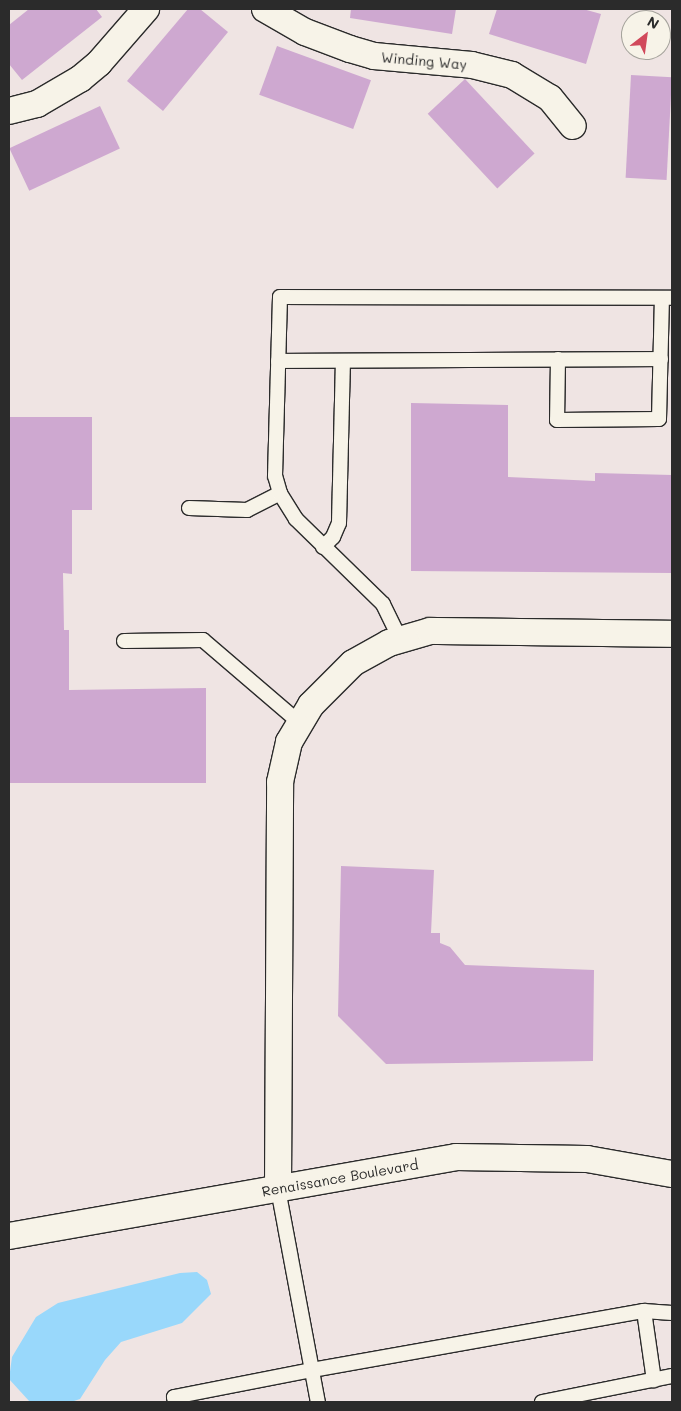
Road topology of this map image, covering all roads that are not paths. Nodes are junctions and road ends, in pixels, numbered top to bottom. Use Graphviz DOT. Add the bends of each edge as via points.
graph roads {
  1 [pos="146,9"];
  2 [pos="265,9"];
  3 [pos="9,111"];
  4 [pos="573,126"];
  5 [pos="667,298"];
  6 [pos="558,359"];
  7 [pos="661,359"];
  8 [pos="343,360"];
  9 [pos="278,361"];
  10 [pos="280,492"];
  11 [pos="189,508"];
  12 [pos="323,547"];
  13 [pos="672,634"];
  14 [pos="400,639"];
  15 [pos="124,642"];
  16 [pos="300,723"];
  17 [pos="672,1174"];
  18 [pos="278,1189"];
  19 [pos="9,1236"];
  20 [pos="644,1311"];
  21 [pos="672,1313"];
  22 [pos="312,1370"];
  23 [pos="672,1376"];
  24 [pos="654,1380"];
  25 [pos="175,1402"];
  26 [pos="318,1402"];
  27 [pos="542,1402"];
  1 -- 3 [label="street" via="99,63 80,79 37,104"];
  2 -- 4 [label="street, Winding Way" via="305,32 350,50 374,56 472,65 512,75 550,98"];
  5 -- 7 [label="lane"];
  5 -- 9 [label="lane" via="280,297"];
  6 -- 7 [label="lane"];
  6 -- 7 [label="lane" via="557,420 659,419"];
  6 -- 8 [label="lane"];
  8 -- 9 [label="lane"];
  8 -- 12 [label="lane" via="339,522 333,538"];
  9 -- 10 [label="lane" via="276,476"];
  10 -- 11 [label="lane" via="247,510"];
  10 -- 12 [label="lane" via="296,519"];
  12 -- 14 [label="lane" via="383,604"];
  13 -- 14 [label="street" via="446,629"];
  14 -- 16 [label="street" via="353,663 311,705"];
  15 -- 16 [label="lane" via="203,640"];
  16 -- 18 [label="street" via="289,742 280,782"];
  17 -- 18 [label="street, Renaissance Boulevard" via="587,1158 456,1157"];
  18 -- 19 [label="street, Renaissance Boulevard"];
  18 -- 22 [label="lane"];
  20 -- 21 [label="lane"];
  20 -- 22 [label="lane"];
  20 -- 24 [label="lane"];
  22 -- 25 [label="lane" via="174,1397"];
  22 -- 26 [label="lane"];
  23 -- 24 [label="lane"];
  24 -- 27 [label="lane"];
}
